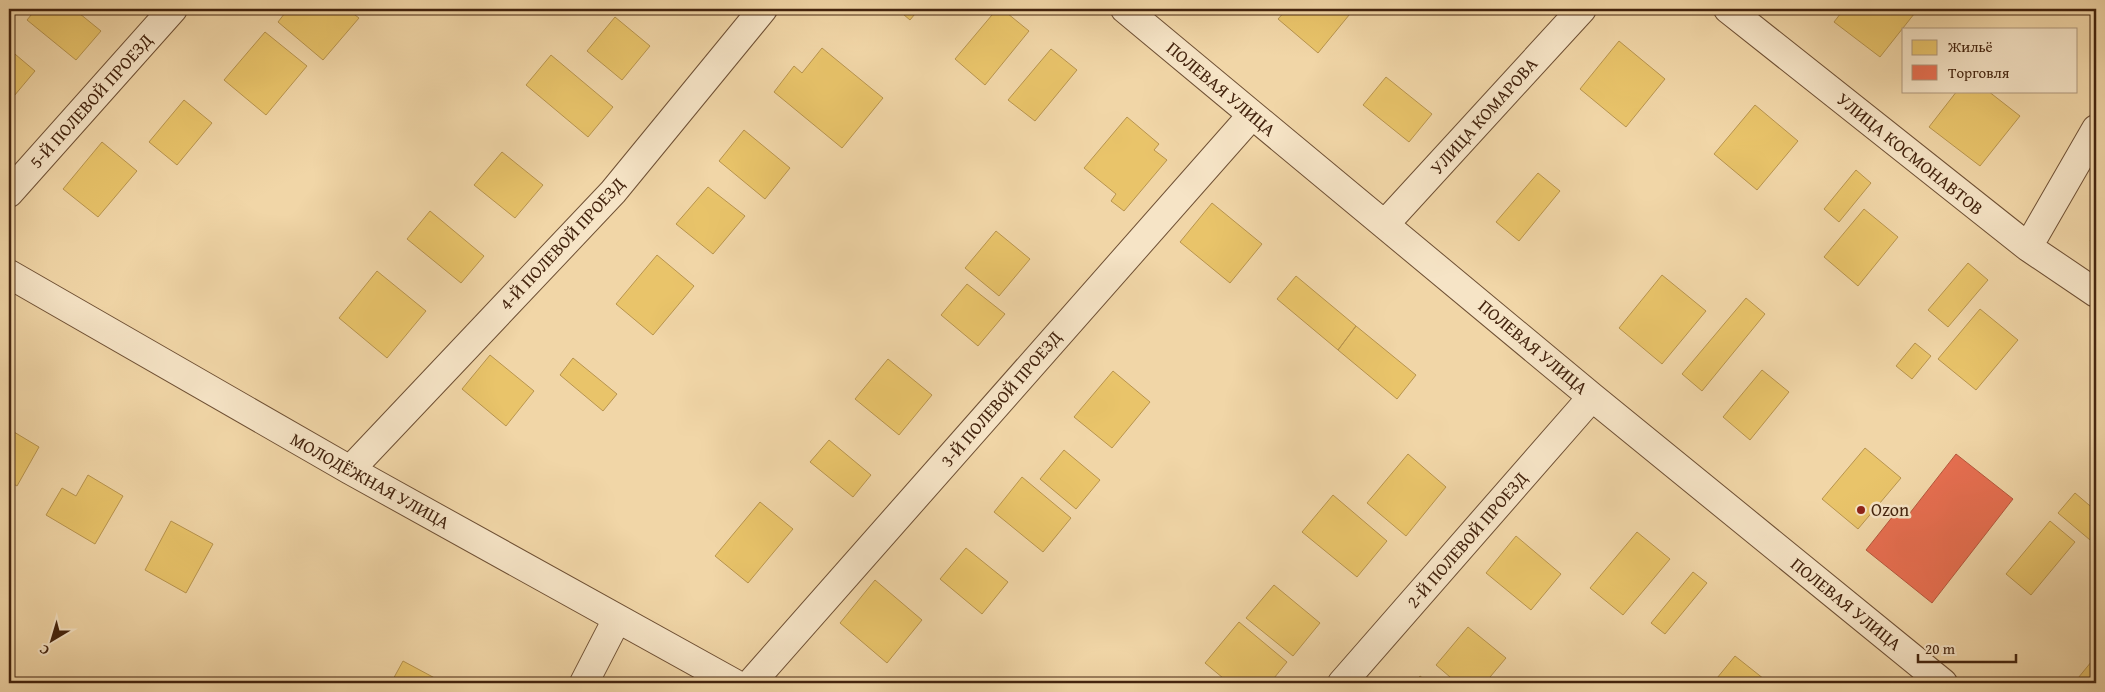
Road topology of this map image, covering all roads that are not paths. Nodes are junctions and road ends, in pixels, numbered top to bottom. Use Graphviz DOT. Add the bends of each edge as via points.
graph roads {
  1 [pos="173,9"];
  2 [pos="763,9"];
  3 [pos="1125,9"];
  4 [pos="1582,9"];
  5 [pos="1728,9"];
  6 [pos="1252,115"];
  7 [pos="2096,129"];
  8 [pos="9,193"];
  9 [pos="1385,224"];
  10 [pos="2028,247"];
  11 [pos="9,274"];
  12 [pos="2096,293"];
  13 [pos="1592,397"];
  14 [pos="350,470"];
  15 [pos="617,620"];
  16 [pos="1933,680"];
  17 [pos="584,683"];
  18 [pos="734,683"];
  19 [pos="751,683"];
  20 [pos="1342,683"];
  1 -- 8 [label="street, 5-Й ПОЛЕВОЙ ПРОЕЗД"];
  2 -- 14 [label="street, 4-Й ПОЛЕВОЙ ПРОЕЗД" via="613,192"];
  3 -- 6 [label="street, ПОЛЕВАЯ УЛИЦА"];
  4 -- 9 [label="street, УЛИЦА КОМАРОВА"];
  5 -- 10 [label="street, УЛИЦА КОСМОНАВТОВ"];
  6 -- 9 [label="street, ПОЛЕВАЯ УЛИЦА"];
  6 -- 19 [label="street, 3-Й ПОЛЕВОЙ ПРОЕЗД"];
  7 -- 10 [label="street"];
  9 -- 13 [label="street, ПОЛЕВАЯ УЛИЦА"];
  10 -- 12 [label="street, УЛИЦА КОСМОНАВТОВ"];
  11 -- 14 [label="street, МОЛОДЁЖНАЯ УЛИЦА"];
  13 -- 16 [label="street, ПОЛЕВАЯ УЛИЦА"];
  13 -- 20 [label="street, 2-Й ПОЛЕВОЙ ПРОЕЗД"];
  14 -- 15 [label="street, МОЛОДЁЖНАЯ УЛИЦА"];
  15 -- 17 [label="street"];
  15 -- 18 [label="street, МОЛОДЁЖНАЯ УЛИЦА"];
}
